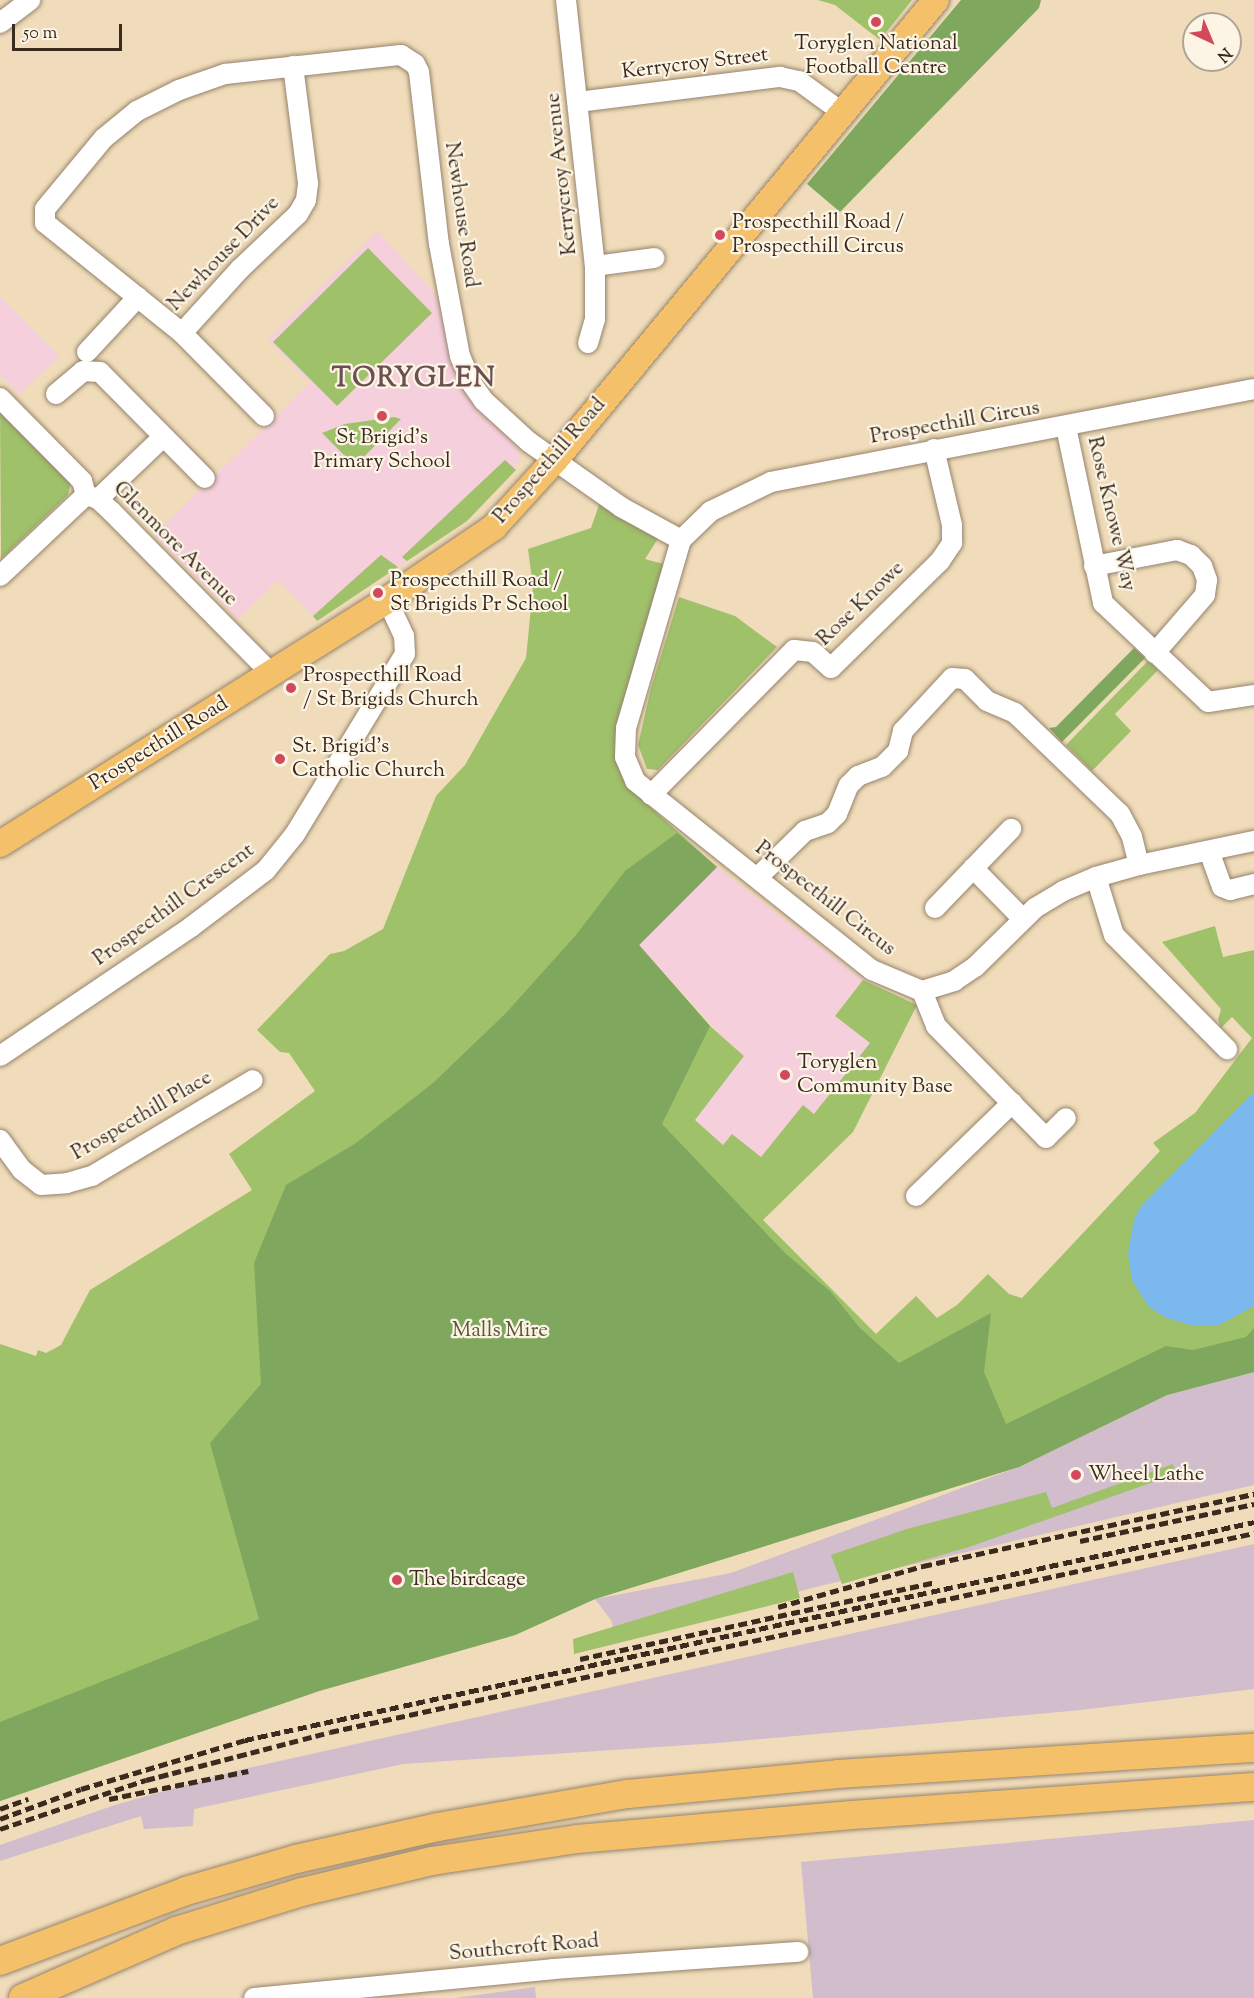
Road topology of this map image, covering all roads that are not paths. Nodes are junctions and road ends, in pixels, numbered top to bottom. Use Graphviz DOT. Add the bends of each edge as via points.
graph roads {
  1 [pos="30,0"];
  2 [pos="566,0"];
  3 [pos="936,0"];
  4 [pos="1,21"];
  5 [pos="293,66"];
  6 [pos="578,102"];
  7 [pos="843,113"];
  8 [pos="654,258"];
  9 [pos="595,266"];
  10 [pos="138,297"];
  11 [pos="182,333"];
  12 [pos="588,343"];
  13 [pos="87,351"];
  14 [pos="1254,388"];
  15 [pos="56,394"];
  16 [pos="0,398"];
  17 [pos="264,416"];
  18 [pos="1066,428"];
  19 [pos="163,436"];
  20 [pos="934,449"];
  21 [pos="555,460"];
  22 [pos="205,478"];
  23 [pos="92,497"];
  24 [pos="681,540"];
  25 [pos="1094,566"];
  26 [pos="0,576"];
  27 [pos="387,600"];
  28 [pos="1155,653"];
  29 [pos="270,673"];
  30 [pos="1254,695"];
  31 [pos="651,795"];
  32 [pos="1011,829"];
  33 [pos="1254,841"];
  34 [pos="0,844"];
  35 [pos="1209,851"];
  36 [pos="1139,865"];
  37 [pos="973,868"];
  38 [pos="758,877"];
  39 [pos="1096,877"];
  40 [pos="1254,884"];
  41 [pos="935,908"];
  42 [pos="1023,919"];
  43 [pos="922,991"];
  44 [pos="1227,1048"];
  45 [pos="0,1056"];
  46 [pos="253,1080"];
  47 [pos="1012,1103"];
  48 [pos="1066,1118"];
  49 [pos="0,1140"];
  50 [pos="916,1196"];
  51 [pos="1254,1748"];
  52 [pos="1254,1787"];
  53 [pos="798,1952"];
  54 [pos="0,1961"];
  55 [pos="23,1998"];
  56 [pos="254,1998"];
  1 -- 4 [label="street"];
  2 -- 6 [label="street, Kerrycroy Avenue"];
  3 -- 7 [label="main road, Prospecthill Road"];
  5 -- 10 [label="street, Newhouse Drive" via="225,74 179,90 137,111 104,138 45,209 45,223"];
  5 -- 11 [label="street, Newhouse Drive" via="308,183 306,200 298,214 240,269"];
  5 -- 21 [label="street, Newhouse Road" via="401,55 415,63 439,244 460,356 483,400"];
  6 -- 7 [label="street, Kerrycroy Street" via="780,77 799,81"];
  6 -- 9 [label="street, Kerrycroy Avenue"];
  7 -- 21 [label="main road, Prospecthill Road"];
  8 -- 9 [label="street"];
  9 -- 12 [label="street, Kerrycroy Avenue" via="595,319"];
  10 -- 11 [label="street, Newhouse Drive"];
  10 -- 13 [label="street, Newhouse Drive"];
  11 -- 17 [label="street, Newhouse Drive"];
  14 -- 18 [label="street, Prospecthill Circus"];
  15 -- 19 [label="street" via="83,371 100,372"];
  16 -- 23 [label="street, Glenmore Avenue" via="82,481"];
  18 -- 20 [label="street, Prospecthill Circus"];
  18 -- 25 [label="street, Rose Knowe Way"];
  19 -- 22 [label="street"];
  19 -- 23 [label="street"];
  20 -- 24 [label="street, Prospecthill Circus" via="771,482 711,511"];
  20 -- 31 [label="street, Rose Knowe" via="952,525 952,543 940,561 831,668 813,652 794,650"];
  21 -- 24 [label="street" via="621,507"];
  21 -- 27 [label="main road, Prospecthill Road" via="494,527"];
  23 -- 26 [label="street"];
  23 -- 29 [label="street, Glenmore Avenue"];
  24 -- 31 [label="street, Prospecthill Circus" via="626,728 628,769"];
  25 -- 28 [label="street, Rose Knowe Way" via="1103,603"];
  25 -- 28 [label="street" via="1177,550 1191,555 1202,566 1207,580 1205,595"];
  27 -- 29 [label="main road, Prospecthill Road"];
  27 -- 45 [label="street, Prospecthill Crescent" via="404,636 405,654 301,825 266,870 191,927"];
  28 -- 30 [label="street, Rose Knowe Way" via="1208,702"];
  29 -- 34 [label="main road, Prospecthill Road"];
  31 -- 38 [label="street, Prospecthill Circus"];
  32 -- 37 [label="street"];
  33 -- 35 [label="street"];
  35 -- 36 [label="street"];
  35 -- 40 [label="street" via="1222,886 1230,890"];
  36 -- 38 [label="street" via="1132,837 1120,814 1015,713 987,701 965,679 952,678 903,730 898,751 882,767 858,776 849,785 837,814 828,823 805,831"];
  36 -- 39 [label="street"];
  37 -- 41 [label="street"];
  37 -- 42 [label="street"];
  38 -- 43 [label="street, Prospecthill Circus" via="872,970"];
  39 -- 42 [label="street" via="1063,891"];
  39 -- 44 [label="street" via="1114,936"];
  42 -- 43 [label="street" via="975,967 954,981"];
  43 -- 47 [label="street" via="936,1026"];
  46 -- 49 [label="street, Prospecthill Place" via="92,1176 67,1183 41,1185 22,1170"];
  47 -- 48 [label="street" via="1046,1138"];
  47 -- 50 [label="street"];
  51 -- 54 [label="highway" via="838,1773 617,1796 438,1827 296,1859 186,1891"];
  52 -- 55 [label="highway" via="577,1839 432,1862 302,1892 176,1931"];
  53 -- 56 [label="street, Southcroft Road" via="553,1969"];
}
